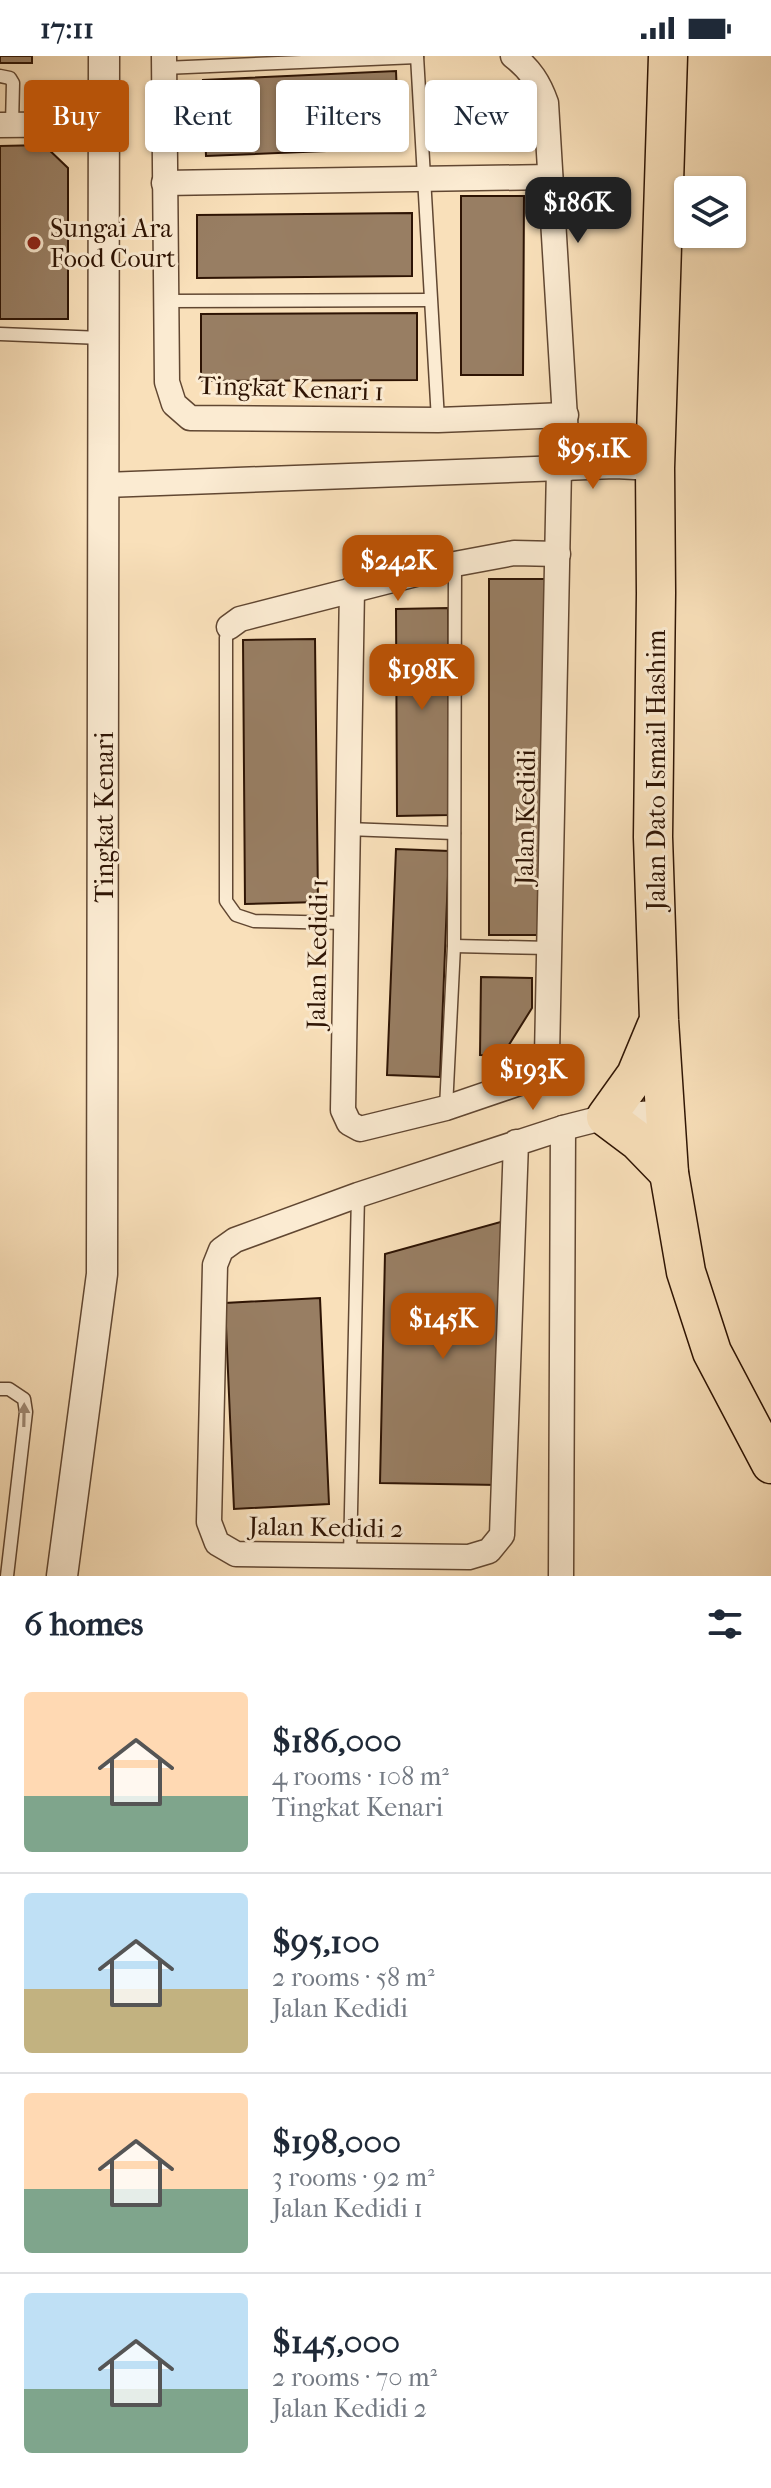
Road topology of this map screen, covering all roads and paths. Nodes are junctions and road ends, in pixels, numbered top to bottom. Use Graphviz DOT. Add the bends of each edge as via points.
graph roads {
  1 [pos="104,56"];
  2 [pos="417,56"];
  3 [pos="513,56"];
  4 [pos="668,56"];
  5 [pos="164,62"];
  6 [pos="0,76"];
  7 [pos="104,80"];
  8 [pos="6,125"];
  9 [pos="105,152"];
  10 [pos="550,177"];
  11 [pos="424,179"];
  12 [pos="164,183"];
  13 [pos="430,300"];
  14 [pos="165,301"];
  15 [pos="0,334"];
  16 [pos="105,338"];
  17 [pos="566,415"];
  18 [pos="438,420"];
  19 [pos="564,468"];
  20 [pos="655,468"];
  21 [pos="105,485"];
  22 [pos="558,554"];
  23 [pos="455,564"];
  24 [pos="352,589"];
  25 [pos="229,627"];
  26 [pos="347,829"];
  27 [pos="454,833"];
  28 [pos="346,923"];
  29 [pos="454,946"];
  30 [pos="551,948"];
  31 [pos="659,1020"];
  32 [pos="534,1078"];
  33 [pos="446,1108"];
  34 [pos="665,1112"];
  35 [pos="606,1117"];
  36 [pos="563,1128"];
  37 [pos="516,1142"];
  38 [pos="669,1173"];
  39 [pos="358,1195"];
  40 [pos="0,1389"];
  41 [pos="771,1464"];
  42 [pos="350,1556"];
  43 [pos="7,1576"];
  44 [pos="62,1576"];
  45 [pos="561,1576"];
  1 -- 7 [label="street, Tingkat Kenari"];
  2 -- 5 [label="lane"];
  2 -- 11 [label="lane"];
  3 -- 10 [label="street" via="527,67 546,103"];
  4 -- 20 [label="main road, Jalan Dato Ismail Hashim"];
  5 -- 12 [label="street, Tingkat Kenari 1"];
  6 -- 8 [label="lane" via="13,83"];
  9 -- 16 [label="street, Tingkat Kenari"];
  10 -- 11 [label="street"];
  10 -- 17 [label="street"];
  11 -- 12 [label="street"];
  11 -- 13 [label="lane"];
  12 -- 14 [label="street, Tingkat Kenari 1"];
  13 -- 14 [label="lane"];
  13 -- 18 [label="lane"];
  14 -- 18 [label="street, Tingkat Kenari 1" via="167,382 174,404 190,418"];
  15 -- 16 [label="lane"];
  16 -- 21 [label="street, Tingkat Kenari"];
  17 -- 18 [label="street, Tingkat Kenari 1"];
  17 -- 19 [label="street"];
  19 -- 20 [label="street"];
  19 -- 21 [label="street"];
  19 -- 22 [label="street, Jalan Kedidi"];
  20 -- 31 [label="main road, Jalan Dato Ismail Hashim" via="653,837"];
  21 -- 44 [label="street, Tingkat Kenari" via="102,1274"];
  22 -- 23 [label="street" via="514,553"];
  22 -- 30 [label="street, Jalan Kedidi"];
  23 -- 24 [label="street"];
  23 -- 27 [label="lane"];
  24 -- 25 [label="street" via="240,619"];
  24 -- 26 [label="street, Jalan Kedidi 1"];
  25 -- 28 [label="lane" via="226,901 236,915 254,921"];
  26 -- 27 [label="lane"];
  26 -- 28 [label="street, Jalan Kedidi 1"];
  27 -- 29 [label="lane"];
  28 -- 33 [label="street, Jalan Kedidi 1" via="343,1110 349,1123 360,1129"];
  29 -- 30 [label="lane"];
  29 -- 33 [label="lane"];
  30 -- 32 [label="street, Jalan Kedidi" via="547,1056"];
  31 -- 34 [label="main road, Jalan Dato Ismail Hashim"];
  31 -- 35 [label="main road" via="636,1075"];
  32 -- 33 [label="street, Jalan Kedidi 1"];
  34 -- 35 [label="street, Jalan Kedidi 2"];
  34 -- 38 [label="main road, Jalan Dato Ismail Hashim"];
  35 -- 36 [label="street, Jalan Kedidi 2"];
  35 -- 38 [label="main road"];
  36 -- 37 [label="street, Jalan Kedidi 2"];
  36 -- 45 [label="street"];
  37 -- 39 [label="street, Jalan Kedidi 2"];
  37 -- 42 [label="street, Jalan Kedidi 2" via="502,1535 489,1551 469,1557"];
  38 -- 41 [label="main road, Jalan Dato Ismail Hashim" via="686,1272 712,1352"];
  39 -- 42 [label="lane"];
  39 -- 42 [label="street, Jalan Kedidi 2" via="235,1240 221,1250 215,1265 209,1522 217,1543 236,1554"];
  43 -- 40 [label="lane, one-way" via="26,1412 24,1399"];
}
